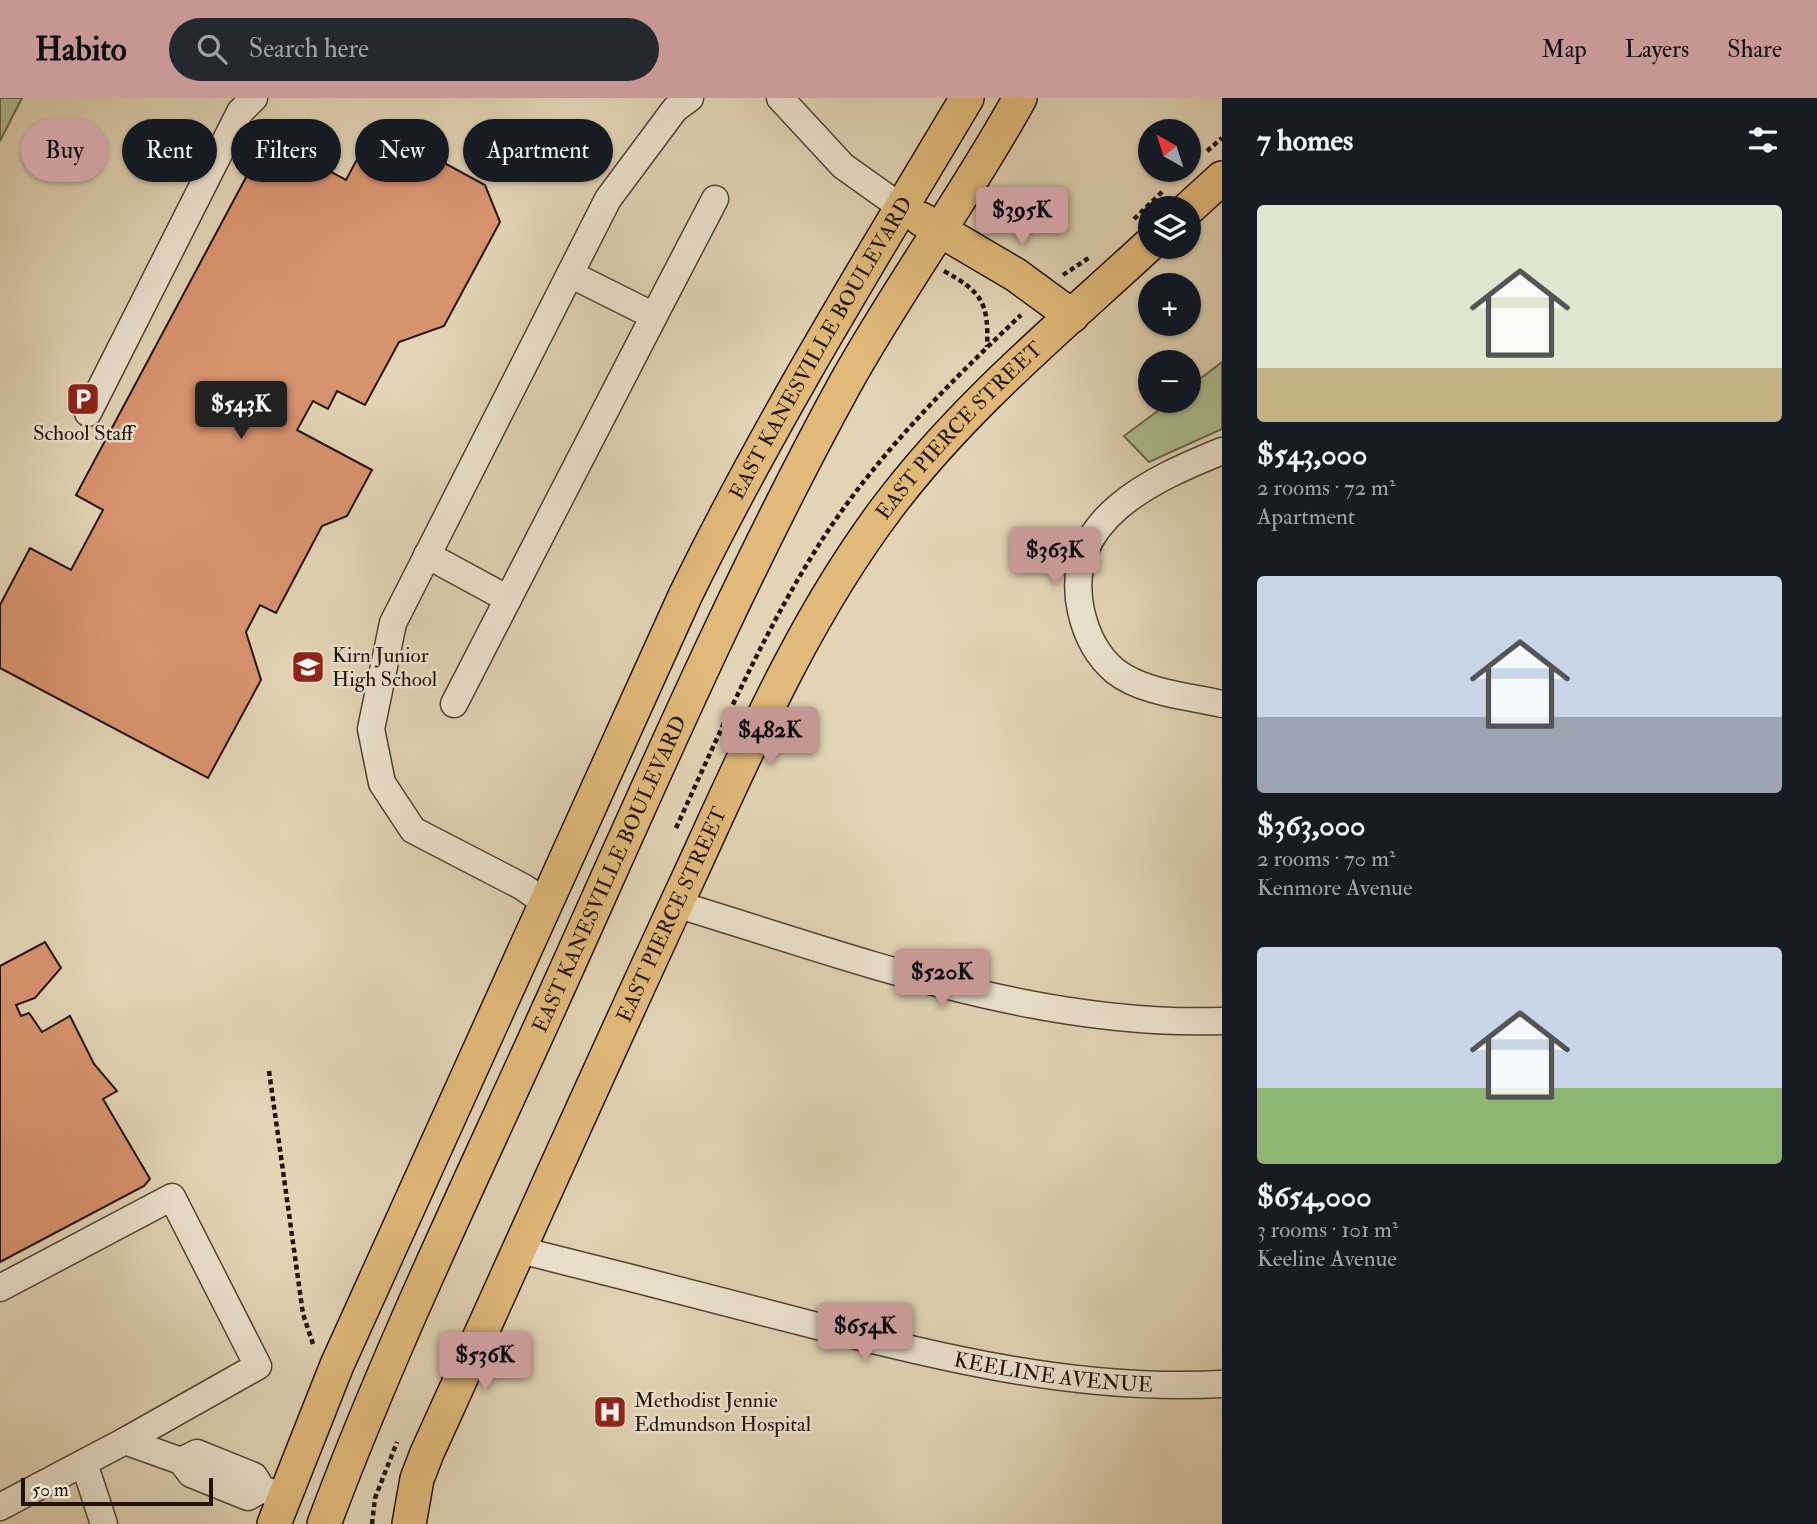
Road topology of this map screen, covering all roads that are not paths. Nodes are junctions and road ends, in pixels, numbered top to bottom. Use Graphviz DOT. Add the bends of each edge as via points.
graph roads {
  1 [pos="690,98"];
  2 [pos="967,98"];
  3 [pos="1020,98"];
  4 [pos="792,102"];
  5 [pos="247,105"];
  6 [pos="1222,178"];
  7 [pos="1183,196"];
  8 [pos="715,199"];
  9 [pos="902,208"];
  10 [pos="939,229"];
  11 [pos="1138,235"];
  12 [pos="570,274"];
  13 [pos="654,316"];
  14 [pos="1072,316"];
  15 [pos="88,412"];
  16 [pos="1222,451"];
  17 [pos="427,555"];
  18 [pos="508,599"];
  19 [pos="454,704"];
  20 [pos="1222,704"];
  21 [pos="546,903"];
  22 [pos="676,904"];
  23 [pos="1222,1021"];
  24 [pos="520,1250"];
  25 [pos="0,1288"];
  26 [pos="1222,1384"];
  27 [pos="125,1441"];
  28 [pos="83,1463"];
  29 [pos="274,1504"];
  30 [pos="0,1507"];
  31 [pos="104,1524"];
  32 [pos="324,1524"];
  33 [pos="409,1524"];
  1 -- 12 [label="street" via="675,109 608,199"];
  2 -- 9 [label="main road, EAST KANESVILLE BOULEVARD"];
  3 -- 10 [label="main road, EAST KANESVILLE BOULEVARD"];
  4 -- 9 [label="street" via="843,166"];
  5 -- 15 [label="street"];
  6 -- 7 [label="main road"];
  8 -- 13 [label="street"];
  9 -- 10 [label="main road"];
  9 -- 21 [label="main road, EAST KANESVILLE BOULEVARD" via="820,342 720,523"];
  10 -- 14 [label="main road" via="1016,275"];
  10 -- 32 [label="main road, EAST KANESVILLE BOULEVARD" via="846,382 708,656 435,1261"];
  11 -- 14 [label="main road, EAST PIERCE STREET"];
  12 -- 13 [label="street"];
  12 -- 17 [label="street"];
  13 -- 18 [label="street"];
  14 -- 22 [label="main road, EAST PIERCE STREET" via="987,394 933,452 853,555 775,691"];
  16 -- 20 [label="street" via="1140,489 1103,519 1082,558 1078,597 1084,626 1115,671 1147,687"];
  17 -- 18 [label="street"];
  17 -- 21 [label="street" via="393,623 371,729 382,783 413,830"];
  18 -- 19 [label="street"];
  21 -- 29 [label="main road, EAST KANESVILLE BOULEVARD"];
  22 -- 23 [label="street" via="967,992 1121,1018"];
  22 -- 24 [label="main road, EAST PIERCE STREET"];
  24 -- 26 [label="street, KEELINE AVENUE" via="964,1361 1091,1379"];
  24 -- 33 [label="main road, EAST PIERCE STREET" via="422,1466"];
  25 -- 27 [label="street" via="172,1197 258,1366"];
  27 -- 28 [label="street"];
  27 -- 29 [label="street" via="181,1461 197,1453 254,1476"];
  28 -- 30 [label="street"];
  28 -- 31 [label="street"];
}
